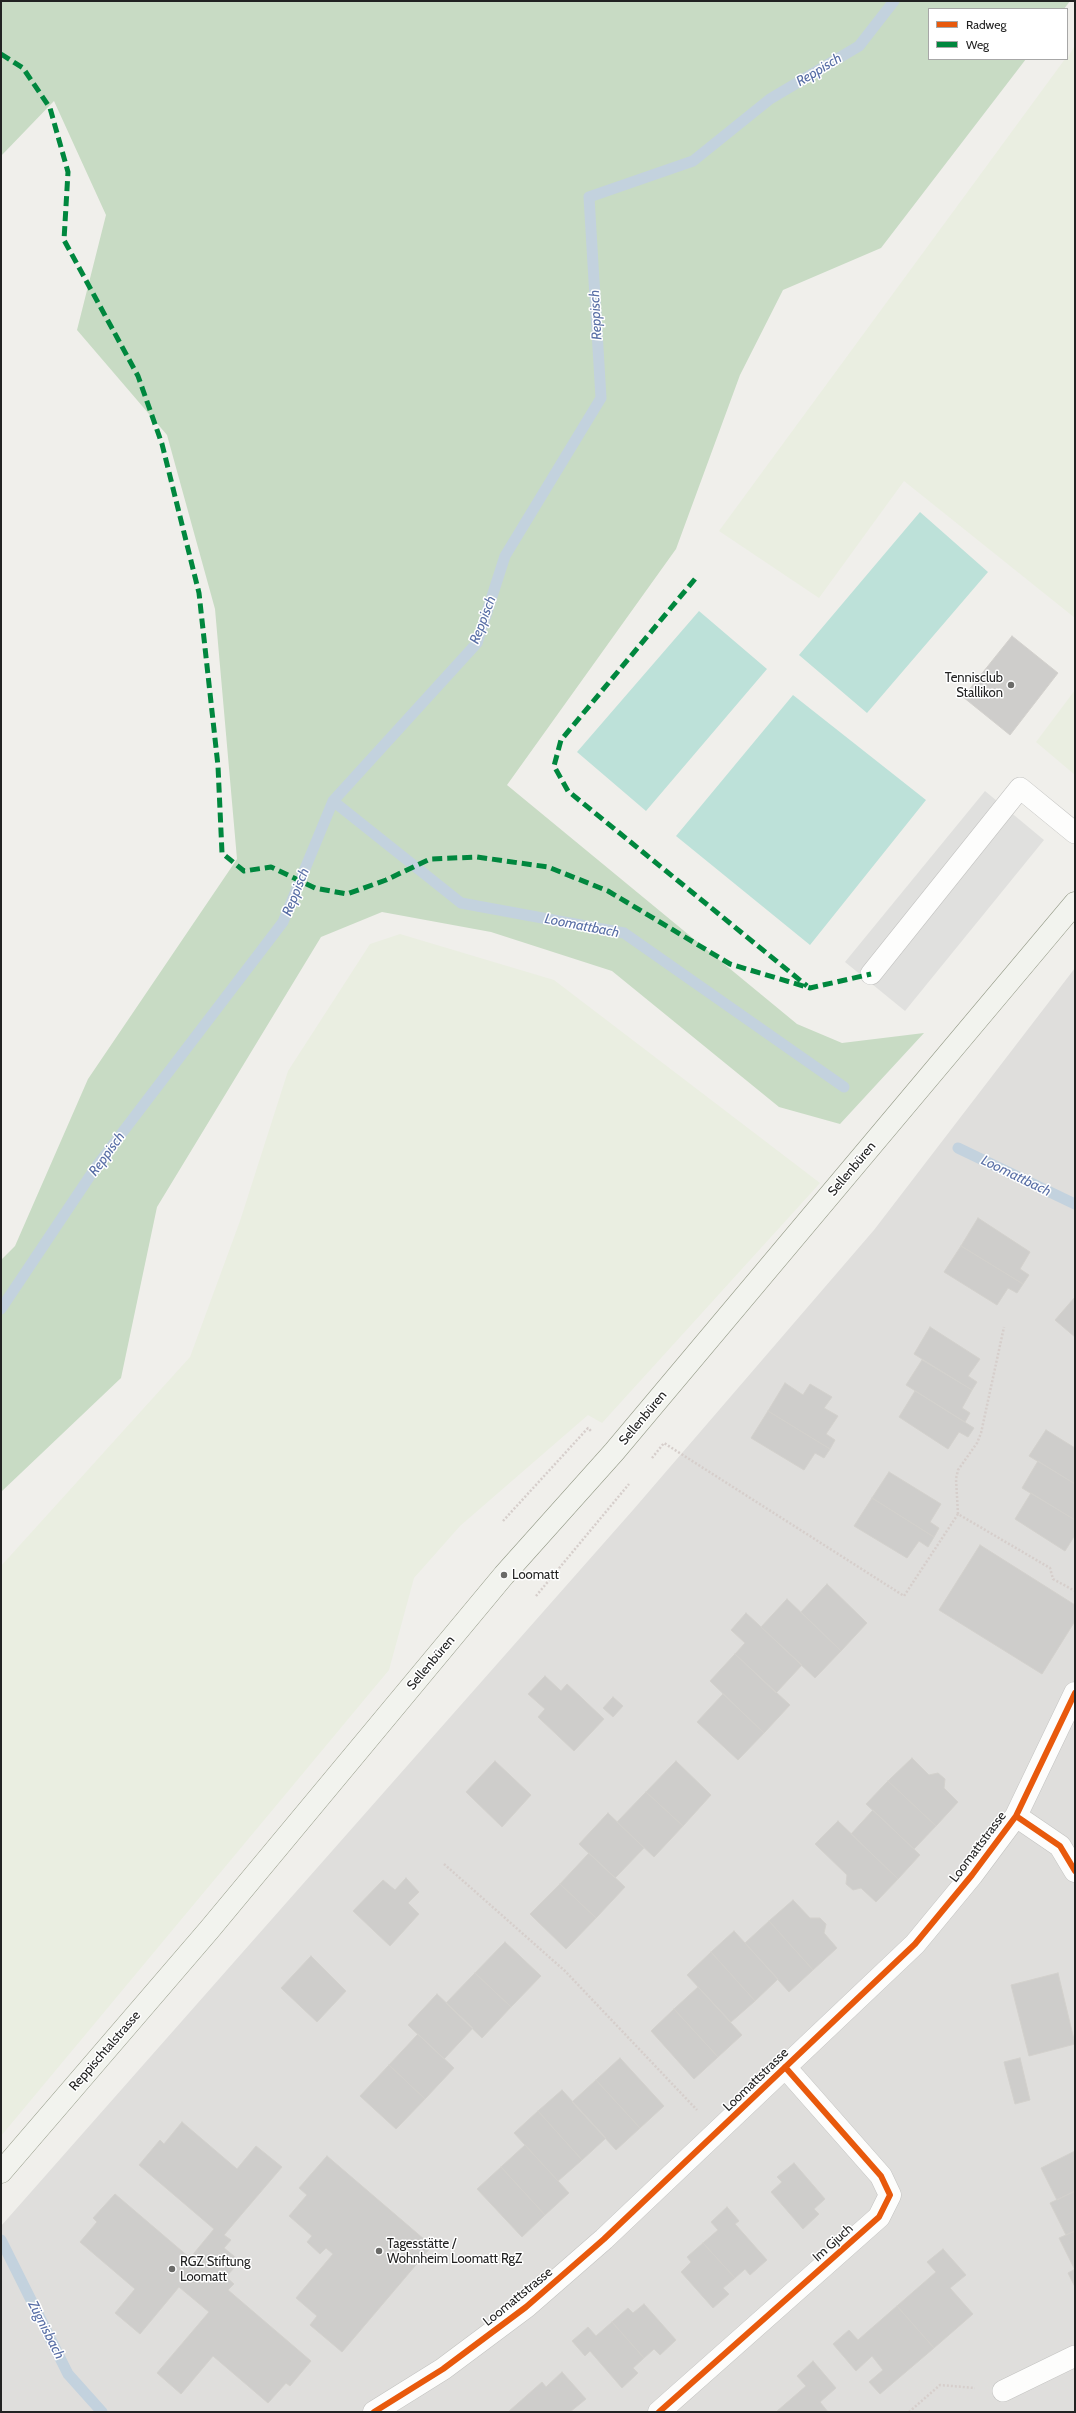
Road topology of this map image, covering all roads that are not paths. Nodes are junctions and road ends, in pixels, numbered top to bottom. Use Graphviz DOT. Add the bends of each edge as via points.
graph roads {
  1 [pos="1075,833"];
  2 [pos="1075,903"];
  3 [pos="871,974"];
  4 [pos="1075,1693"];
  5 [pos="1016,1816"];
  6 [pos="1075,1871"];
  7 [pos="210,1930"];
  8 [pos="785,2067"];
  9 [pos="1,2172"];
  10 [pos="1075,2356"];
  11 [pos="1004,2391"];
  12 [pos="374,2412"];
  13 [pos="659,2412"];
  1 -- 3 [label="lane" via="1020,788"];
  2 -- 7 [label="main road, Sellenbüren" via="614,1452 504,1575"];
  4 -- 5 [label="street, Loomattstrasse"];
  5 -- 6 [label="street" via="1060,1846"];
  5 -- 8 [label="street, Loomattstrasse" via="972,1875 915,1944"];
  7 -- 9 [label="main road, Reppischtalstrasse"];
  8 -- 12 [label="street, Loomattstrasse" via="604,2239 526,2307 443,2369"];
  8 -- 13 [label="street, Im Gjuch" via="881,2176 890,2195 879,2217"];
  10 -- 11 [label="lane"];
}
